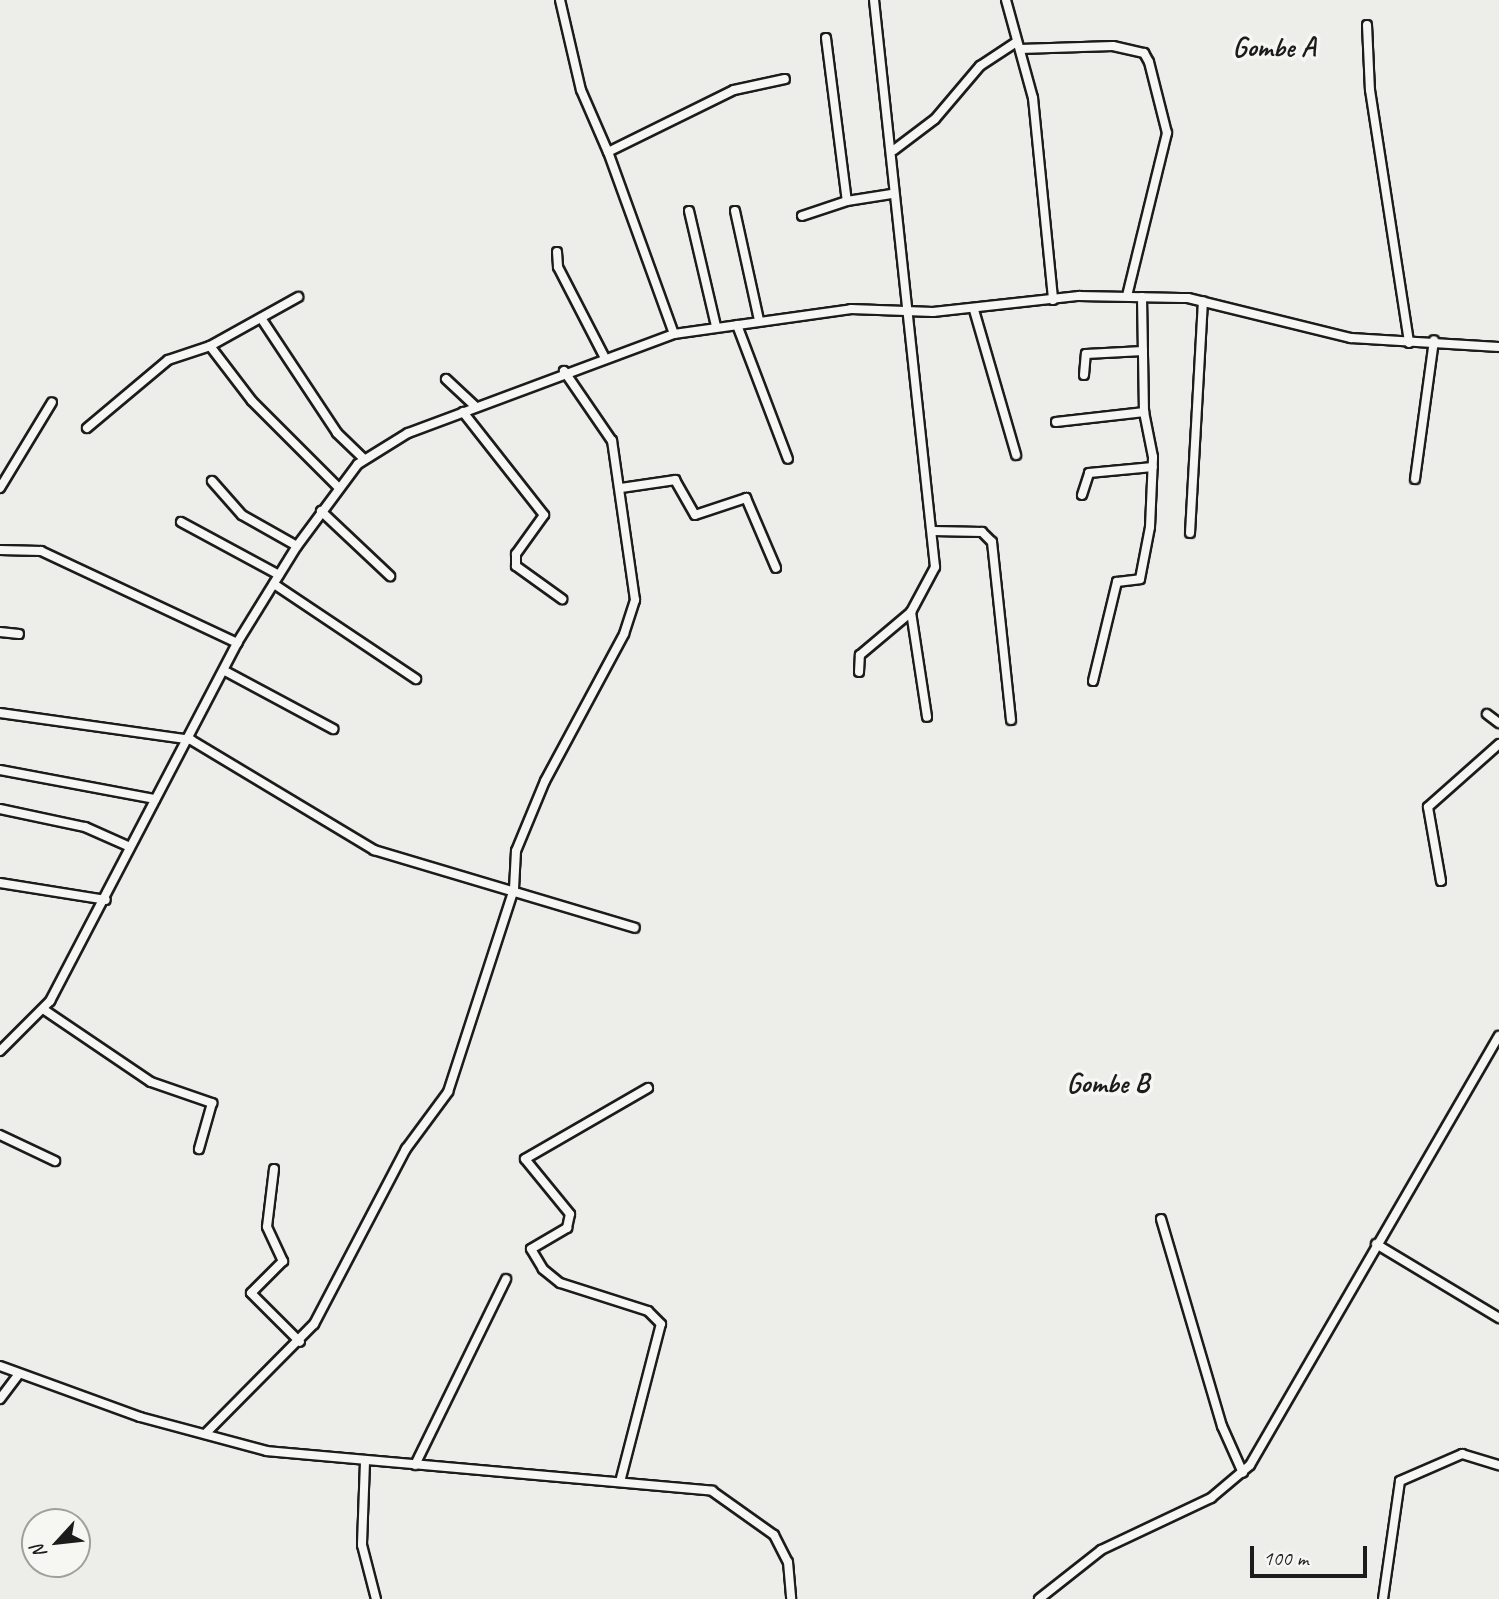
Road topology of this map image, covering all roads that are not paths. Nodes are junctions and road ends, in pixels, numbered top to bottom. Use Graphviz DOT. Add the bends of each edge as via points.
graph roads {
  1 [pos="560,0"];
  2 [pos="874,0"];
  3 [pos="1006,0"];
  4 [pos="1367,25"];
  5 [pos="826,38"];
  6 [pos="1018,46"];
  7 [pos="785,79"];
  8 [pos="894,150"];
  9 [pos="608,152"];
  10 [pos="891,194"];
  11 [pos="847,201"];
  12 [pos="689,211"];
  13 [pos="735,212"];
  14 [pos="802,216"];
  15 [pos="557,252"];
  16 [pos="1127,296"];
  17 [pos="298,297"];
  18 [pos="1142,297"];
  19 [pos="1053,300"];
  20 [pos="1203,301"];
  21 [pos="974,310"];
  22 [pos="905,311"];
  23 [pos="261,318"];
  24 [pos="759,320"];
  25 [pos="737,325"];
  26 [pos="716,326"];
  27 [pos="674,334"];
  28 [pos="1434,340"];
  29 [pos="1409,343"];
  30 [pos="210,346"];
  31 [pos="1499,347"];
  32 [pos="1143,351"];
  33 [pos="604,356"];
  34 [pos="564,371"];
  35 [pos="1084,375"];
  36 [pos="446,379"];
  37 [pos="52,402"];
  38 [pos="476,407"];
  39 [pos="463,412"];
  40 [pos="1144,412"];
  41 [pos="1056,422"];
  42 [pos="86,428"];
  43 [pos="1016,455"];
  44 [pos="364,459"];
  45 [pos="788,459"];
  46 [pos="1153,467"];
  47 [pos="1415,479"];
  48 [pos="212,481"];
  49 [pos="338,487"];
  50 [pos="0,488"];
  51 [pos="621,488"];
  52 [pos="1082,495"];
  53 [pos="321,511"];
  54 [pos="181,522"];
  55 [pos="933,531"];
  56 [pos="1190,533"];
  57 [pos="297,547"];
  58 [pos="0,550"];
  59 [pos="776,568"];
  60 [pos="279,575"];
  61 [pos="390,576"];
  62 [pos="274,584"];
  63 [pos="562,599"];
  64 [pos="911,612"];
  65 [pos="0,632"];
  66 [pos="19,634"];
  67 [pos="237,643"];
  68 [pos="225,671"];
  69 [pos="859,671"];
  70 [pos="416,679"];
  71 [pos="1093,681"];
  72 [pos="0,713"];
  73 [pos="1487,714"];
  74 [pos="927,718"];
  75 [pos="1011,720"];
  76 [pos="1499,723"];
  77 [pos="333,729"];
  78 [pos="191,740"];
  79 [pos="1499,744"];
  80 [pos="0,770"];
  81 [pos="156,799"];
  82 [pos="0,809"];
  83 [pos="130,847"];
  84 [pos="1441,881"];
  85 [pos="0,883"];
  86 [pos="514,889"];
  87 [pos="106,900"];
  88 [pos="635,928"];
  89 [pos="43,1009"];
  90 [pos="1499,1036"];
  91 [pos="0,1051"];
  92 [pos="648,1088"];
  93 [pos="0,1135"];
  94 [pos="199,1149"];
  95 [pos="55,1161"];
  96 [pos="274,1170"];
  97 [pos="1161,1219"];
  98 [pos="1376,1244"];
  99 [pos="506,1279"];
  100 [pos="1499,1318"];
  101 [pos="300,1342"];
  102 [pos="0,1366"];
  103 [pos="19,1374"];
  104 [pos="0,1399"];
  105 [pos="205,1434"];
  106 [pos="365,1462"];
  107 [pos="415,1465"];
  108 [pos="1499,1465"];
  109 [pos="1243,1473"];
  110 [pos="620,1482"];
  111 [pos="376,1599"];
  112 [pos="791,1599"];
  113 [pos="1039,1599"];
  114 [pos="1383,1599"];
  1 -- 9 [label="street" via="581,90"];
  2 -- 8 [label="street"];
  3 -- 6 [label="street"];
  4 -- 29 [label="street" via="1370,90"];
  5 -- 11 [label="street"];
  6 -- 8 [label="street" via="980,66 935,119"];
  6 -- 16 [label="street" via="1113,46 1144,53 1149,62 1167,133"];
  6 -- 19 [label="street" via="1033,98"];
  7 -- 9 [label="street" via="734,90"];
  8 -- 10 [label="street"];
  9 -- 27 [label="street"];
  10 -- 11 [label="street"];
  10 -- 22 [label="street"];
  11 -- 14 [label="street"];
  12 -- 26 [label="street"];
  13 -- 24 [label="street"];
  15 -- 33 [label="street"];
  16 -- 18 [label="street"];
  16 -- 19 [label="street"];
  17 -- 23 [label="street"];
  18 -- 20 [label="street"];
  18 -- 32 [label="street"];
  19 -- 21 [label="street"];
  20 -- 29 [label="street" via="1328,333"];
  20 -- 56 [label="street"];
  21 -- 22 [label="street"];
  21 -- 43 [label="street"];
  22 -- 24 [label="street" via="851,309"];
  22 -- 55 [label="street"];
  23 -- 30 [label="street"];
  23 -- 44 [label="street" via="337,433"];
  24 -- 25 [label="street"];
  25 -- 26 [label="street"];
  25 -- 45 [label="street"];
  26 -- 27 [label="street"];
  27 -- 33 [label="street"];
  28 -- 29 [label="street"];
  28 -- 31 [label="street"];
  28 -- 47 [label="street"];
  30 -- 42 [label="street" via="168,360"];
  30 -- 49 [label="street" via="261,411"];
  32 -- 35 [label="street" via="1086,354"];
  32 -- 40 [label="street"];
  33 -- 34 [label="street"];
  34 -- 38 [label="street"];
  34 -- 51 [label="street" via="608,431"];
  36 -- 38 [label="street"];
  37 -- 50 [label="street"];
  38 -- 39 [label="street"];
  39 -- 44 [label="street"];
  39 -- 63 [label="street" via="544,515 516,554 516,566"];
  40 -- 41 [label="street"];
  40 -- 46 [label="street"];
  44 -- 49 [label="street"];
  46 -- 52 [label="street" via="1089,473"];
  46 -- 71 [label="street" via="1140,579 1117,582"];
  48 -- 57 [label="street" via="242,515"];
  49 -- 53 [label="street"];
  51 -- 59 [label="street" via="675,480 695,515 746,498"];
  51 -- 86 [label="street" via="635,600 612,663 545,781 516,851"];
  53 -- 57 [label="street"];
  53 -- 61 [label="street"];
  54 -- 60 [label="street"];
  55 -- 64 [label="street" via="933,579"];
  55 -- 75 [label="street" via="982,532 992,542"];
  57 -- 60 [label="street"];
  58 -- 67 [label="street" via="41,551"];
  60 -- 62 [label="street"];
  62 -- 67 [label="street"];
  62 -- 70 [label="street"];
  64 -- 69 [label="street" via="860,655"];
  64 -- 74 [label="street"];
  65 -- 66 [label="street"];
  67 -- 68 [label="street"];
  68 -- 77 [label="street"];
  68 -- 78 [label="street"];
  72 -- 78 [label="street"];
  73 -- 76 [label="street"];
  78 -- 81 [label="street"];
  78 -- 86 [label="street" via="374,850"];
  79 -- 84 [label="street" via="1428,807"];
  80 -- 81 [label="street"];
  81 -- 83 [label="street"];
  82 -- 83 [label="street" via="85,827"];
  83 -- 87 [label="street"];
  85 -- 87 [label="street"];
  86 -- 88 [label="street"];
  86 -- 101 [label="street" via="448,1091 406,1149 330,1300"];
  87 -- 89 [label="street"];
  89 -- 91 [label="street"];
  89 -- 94 [label="street" via="151,1082 212,1103"];
  90 -- 98 [label="street"];
  92 -- 110 [label="street" via="524,1159 570,1214 567,1228 531,1249 543,1269 560,1283 648,1311 661,1324"];
  93 -- 95 [label="street"];
  96 -- 101 [label="street" via="267,1227 284,1261 251,1293"];
  97 -- 109 [label="street" via="1222,1426"];
  98 -- 100 [label="street"];
  98 -- 109 [label="street"];
  99 -- 107 [label="street"];
  101 -- 105 [label="street"];
  102 -- 103 [label="street"];
  103 -- 104 [label="street"];
  103 -- 105 [label="street"];
  105 -- 106 [label="street" via="267,1451"];
  106 -- 107 [label="street"];
  106 -- 111 [label="street" via="362,1545"];
  107 -- 110 [label="street"];
  108 -- 114 [label="street" via="1462,1454 1400,1481"];
  109 -- 113 [label="street" via="1211,1498 1101,1550"];
  110 -- 112 [label="street" via="688,1485 731,1500 782,1546"];
}
